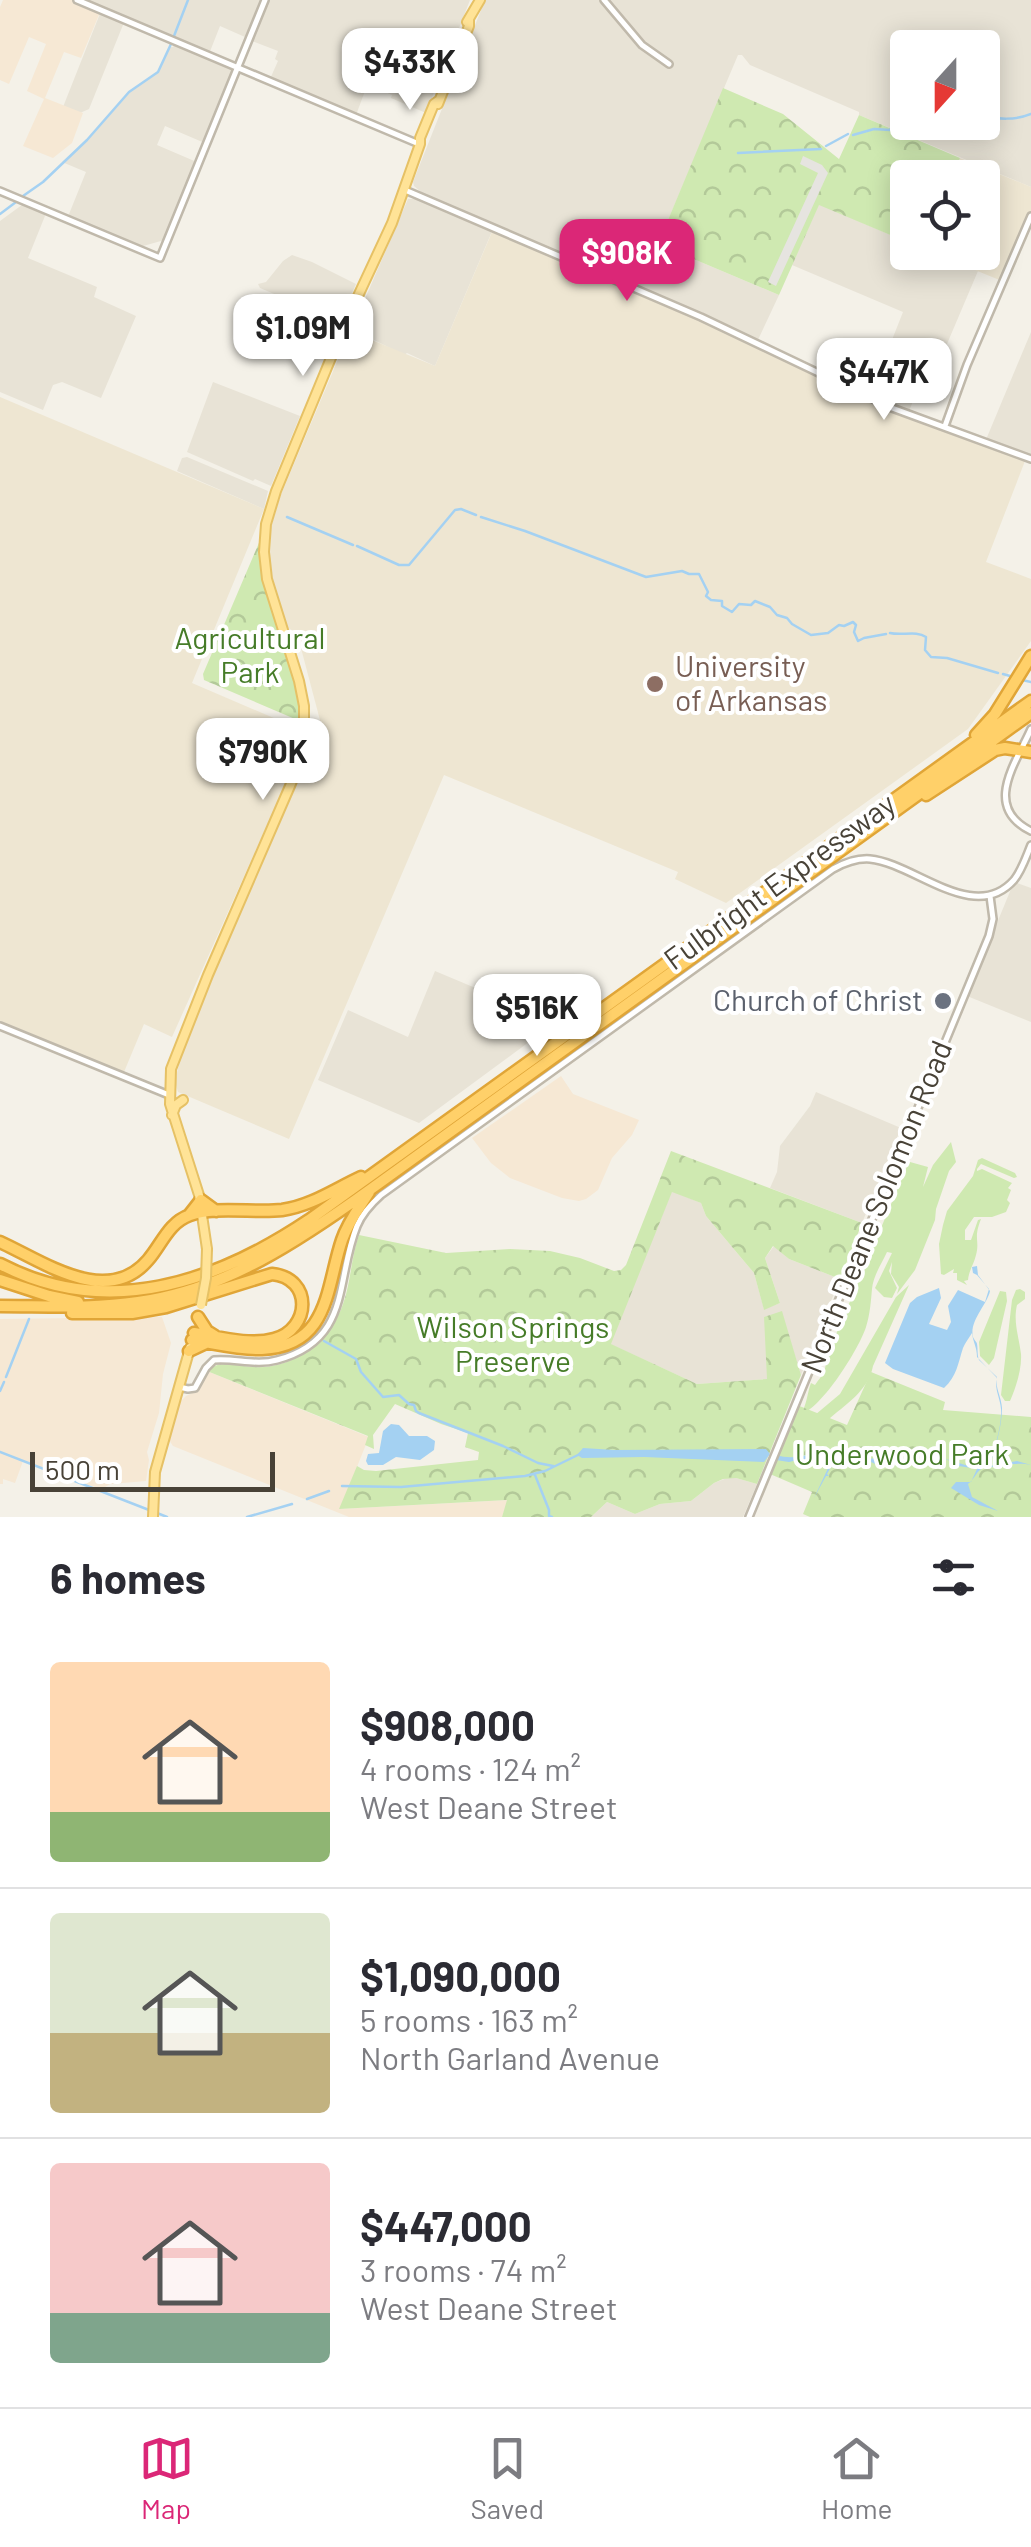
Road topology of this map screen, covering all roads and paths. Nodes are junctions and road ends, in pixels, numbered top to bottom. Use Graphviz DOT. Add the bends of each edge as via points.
graph roads {
  1 [pos="77,0"];
  2 [pos="266,0"];
  3 [pos="604,0"];
  4 [pos="476,2"];
  5 [pos="669,64"];
  6 [pos="238,67"];
  7 [pos="420,144"];
  8 [pos="403,190"];
  9 [pos="0,191"];
  10 [pos="1031,216"];
  11 [pos="944,427"];
  12 [pos="1031,459"];
  13 [pos="1031,656"];
  14 [pos="1031,701"];
  15 [pos="1031,713"];
  16 [pos="1011,722"];
  17 [pos="1031,728"];
  18 [pos="1026,752"];
  19 [pos="954,757"];
  20 [pos="901,806"];
  21 [pos="1031,831"];
  22 [pos="1031,845"];
  23 [pos="990,896"];
  24 [pos="0,1026"];
  25 [pos="169,1095"];
  26 [pos="184,1100"];
  27 [pos="172,1115"];
  28 [pos="380,1169"];
  29 [pos="371,1189"];
  30 [pos="207,1208"];
  31 [pos="2,1242"];
  32 [pos="0,1266"];
  33 [pos="0,1280"];
  34 [pos="99,1304"];
  35 [pos="0,1309"];
  36 [pos="198,1317"];
  37 [pos="211,1340"];
  38 [pos="191,1342"];
  39 [pos="179,1386"];
  40 [pos="153,1517"];
  41 [pos="749,1517"];
  1 -- 6 [label="street"];
  2 -- 6 [label="street"];
  3 -- 5 [label="street" via="642,45"];
  4 -- 7 [label="main road"];
  6 -- 7 [label="street"];
  6 -- 9 [label="street" via="160,258"];
  7 -- 8 [label="main road"];
  8 -- 11 [label="street"];
  8 -- 25 [label="main road" via="266,524 266,572 303,698 302,753 178,1048"];
  10 -- 11 [label="street"];
  11 -- 12 [label="street"];
  13 -- 19 [label="highway" via="995,714"];
  14 -- 16 [label="highway, Fulbright Expressway"];
  15 -- 16 [label="highway, Fulbright Expressway"];
  16 -- 19 [label="highway, Fulbright Expressway"];
  16 -- 20 [label="highway, Fulbright Expressway"];
  17 -- 18 [label="street"];
  18 -- 20 [label="highway" via="990,752"];
  18 -- 21 [label="street" via="1004,794 1013,818"];
  19 -- 28 [label="highway, Fulbright Expressway"];
  20 -- 29 [label="highway, Fulbright Expressway"];
  22 -- 23 [label="street" via="1015,879"];
  23 -- 39 [label="street" via="964,895 869,859 833,869 380,1195 355,1232 334,1316 308,1346 270,1361 214,1360 195,1388"];
  23 -- 41 [label="street, North Deane Solomon Road" via="991,930"];
  24 -- 25 [label="street"];
  25 -- 27 [label="main road"];
  26 -- 27 [label="main road"];
  27 -- 30 [label="main road"];
  28 -- 30 [label="highway" via="298,1207"];
  28 -- 32 [label="highway, Fulbright Expressway" via="279,1239 170,1284 101,1293 65,1289"];
  29 -- 34 [label="highway, Fulbright Expressway" via="285,1248 234,1273 156,1299"];
  29 -- 37 [label="highway" via="346,1230 328,1300 310,1328 267,1348"];
  30 -- 31 [label="highway" via="170,1228 140,1267 110,1281 78,1278"];
  30 -- 36 [label="main road, bridge"];
  33 -- 34 [label="highway"];
  34 -- 35 [label="highway, Fulbright Expressway"];
  35 -- 37 [label="highway" via="143,1312 272,1274 298,1288 301,1314 284,1335"];
  36 -- 37 [label="highway"];
  36 -- 38 [label="main road"];
  37 -- 38 [label="highway"];
  38 -- 39 [label="main road"];
  39 -- 40 [label="main road" via="155,1472"];
}
